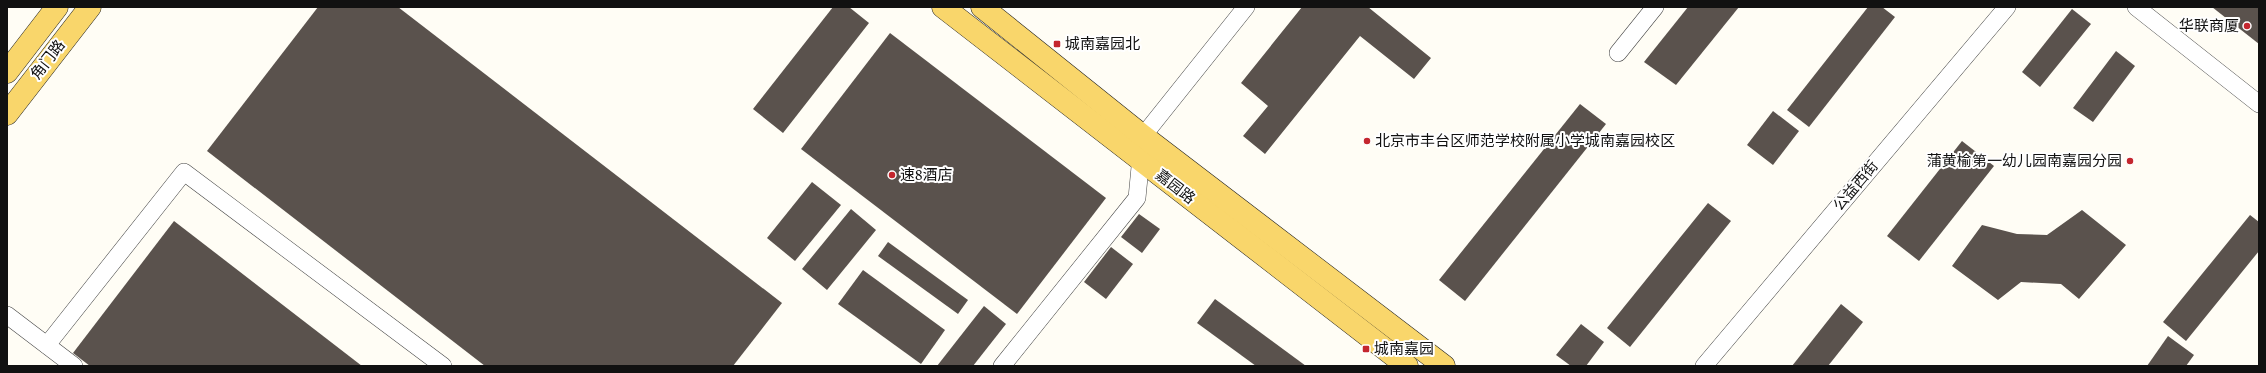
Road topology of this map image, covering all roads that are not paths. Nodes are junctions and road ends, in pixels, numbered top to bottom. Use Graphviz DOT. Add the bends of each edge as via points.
graph roads {
  1 [pos="57,7"];
  2 [pos="90,7"];
  3 [pos="943,7"];
  4 [pos="982,7"];
  5 [pos="1246,7"];
  6 [pos="1655,7"];
  7 [pos="2007,7"];
  8 [pos="2136,7"];
  9 [pos="1618,53"];
  10 [pos="7,72"];
  11 [pos="2259,104"];
  12 [pos="7,114"];
  13 [pos="1142,136"];
  14 [pos="1140,161"];
  15 [pos="7,315"];
  16 [pos="47,345"];
  17 [pos="74,366"];
  18 [pos="443,366"];
  19 [pos="1002,366"];
  20 [pos="1407,366"];
  21 [pos="1444,366"];
  22 [pos="1704,366"];
  1 -- 10 [label="main road, 角门路"];
  2 -- 12 [label="main road, 角门路"];
  3 -- 14 [label="main road, 嘉园路"];
  4 -- 13 [label="main road, 嘉园路"];
  5 -- 13 [label="street"];
  6 -- 9 [label="street"];
  7 -- 22 [label="street, 公益西街"];
  8 -- 11 [label="street"];
  13 -- 14 [label="street"];
  13 -- 21 [label="main road, 嘉园路"];
  14 -- 19 [label="street" via="1137,198"];
  14 -- 20 [label="main road, 嘉园路"];
  15 -- 16 [label="street"];
  16 -- 17 [label="street"];
  16 -- 18 [label="street" via="184,172"];
}
